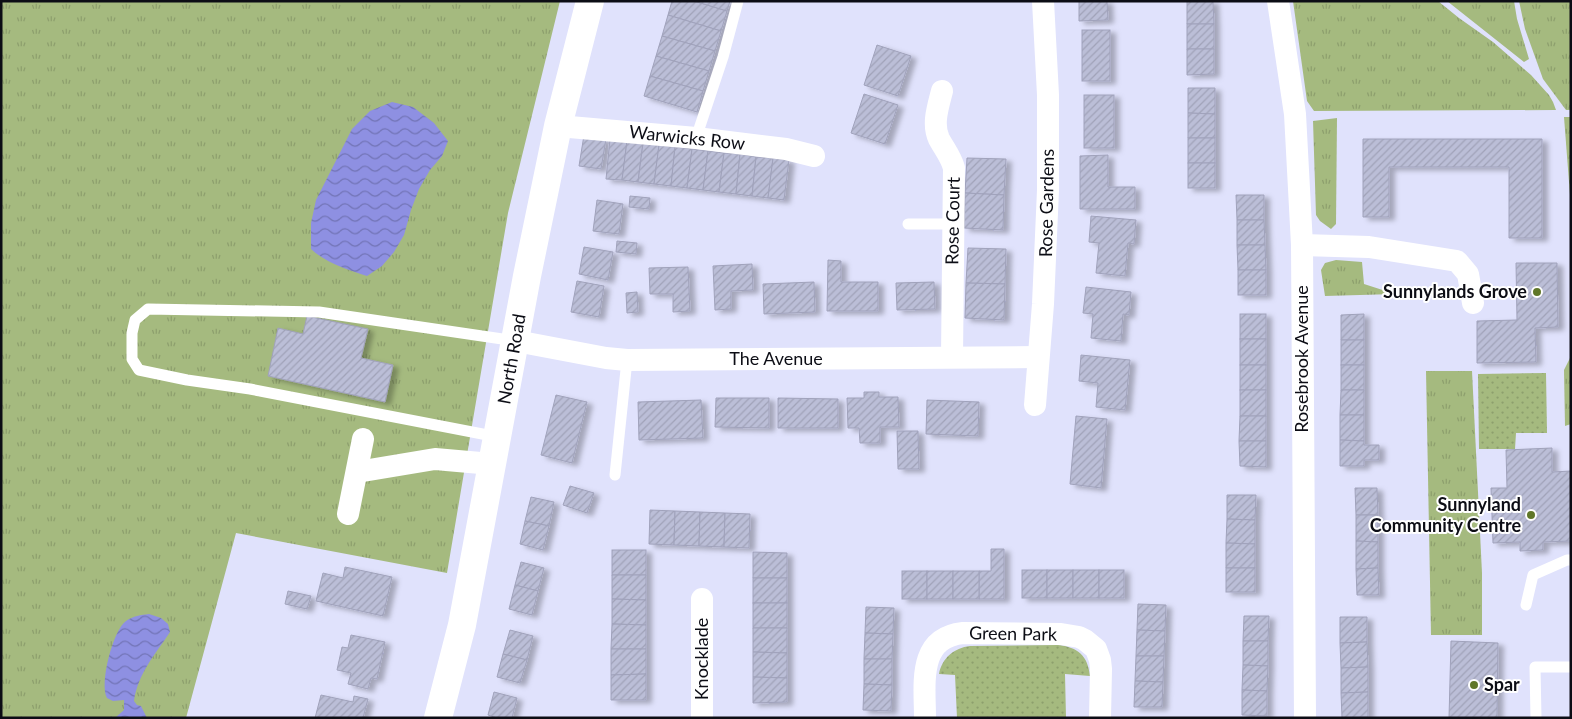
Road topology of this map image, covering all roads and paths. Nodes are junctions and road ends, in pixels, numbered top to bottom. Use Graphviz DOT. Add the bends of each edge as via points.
graph roads {
  1 [pos="590,1"];
  2 [pos="738,1"];
  3 [pos="1043,1"];
  4 [pos="1278,1"];
  5 [pos="942,91"];
  6 [pos="558,126"];
  7 [pos="696,138"];
  8 [pos="814,156"];
  9 [pos="908,224"];
  10 [pos="954,224"];
  11 [pos="1302,245"];
  12 [pos="1473,303"];
  13 [pos="516,341"];
  14 [pos="952,357"];
  15 [pos="1038,357"];
  16 [pos="627,360"];
  17 [pos="1035,404"];
  18 [pos="498,437"];
  19 [pos="363,439"];
  20 [pos="492,464"];
  21 [pos="357,472"];
  22 [pos="614,475"];
  23 [pos="348,514"];
  24 [pos="1571,560"];
  25 [pos="702,599"];
  26 [pos="1526,605"];
  27 [pos="1571,667"];
  28 [pos="438,718"];
  29 [pos="702,718"];
  30 [pos="925,718"];
  31 [pos="1100,718"];
  32 [pos="1305,718"];
  33 [pos="1536,718"];
  1 -- 6 [label="street, North Road"];
  2 -- 7 [label="lane"];
  3 -- 15 [label="street, Rose Gardens" via="1048,95 1048,190"];
  4 -- 11 [label="street, Rosebrook Avenue" via="1295,114"];
  5 -- 10 [label="street, Rose Court" via="936,127 954,168"];
  6 -- 7 [label="street, Warwicks Row"];
  6 -- 13 [label="street, North Road"];
  7 -- 8 [label="street, Warwicks Row" via="786,149"];
  9 -- 10 [label="lane"];
  10 -- 14 [label="street, Rose Court"];
  11 -- 12 [label="street" via="1369,247 1457,261 1468,274"];
  11 -- 32 [label="street, Rosebrook Avenue"];
  13 -- 16 [label="street, The Avenue"];
  13 -- 18 [label="street, North Road"];
  13 -- 18 [label="lane" via="320,312 148,309 135,320 132,333 132,359 139,370"];
  14 -- 15 [label="street, The Avenue"];
  14 -- 16 [label="street, The Avenue"];
  15 -- 17 [label="street, Rose Gardens"];
  16 -- 22 [label="lane"];
  18 -- 20 [label="street, North Road"];
  19 -- 21 [label="street"];
  20 -- 21 [label="street" via="435,459"];
  20 -- 28 [label="street, North Road" via="462,625"];
  21 -- 23 [label="street"];
  24 -- 26 [label="lane" via="1533,575"];
  25 -- 29 [label="street, Knocklade"];
  27 -- 33 [label="lane" via="1535,667"];
  30 -- 31 [label="street, Green Park" via="925,674 931,653 941,640 963,633 1061,634 1085,640 1096,649 1100,660"];
}
